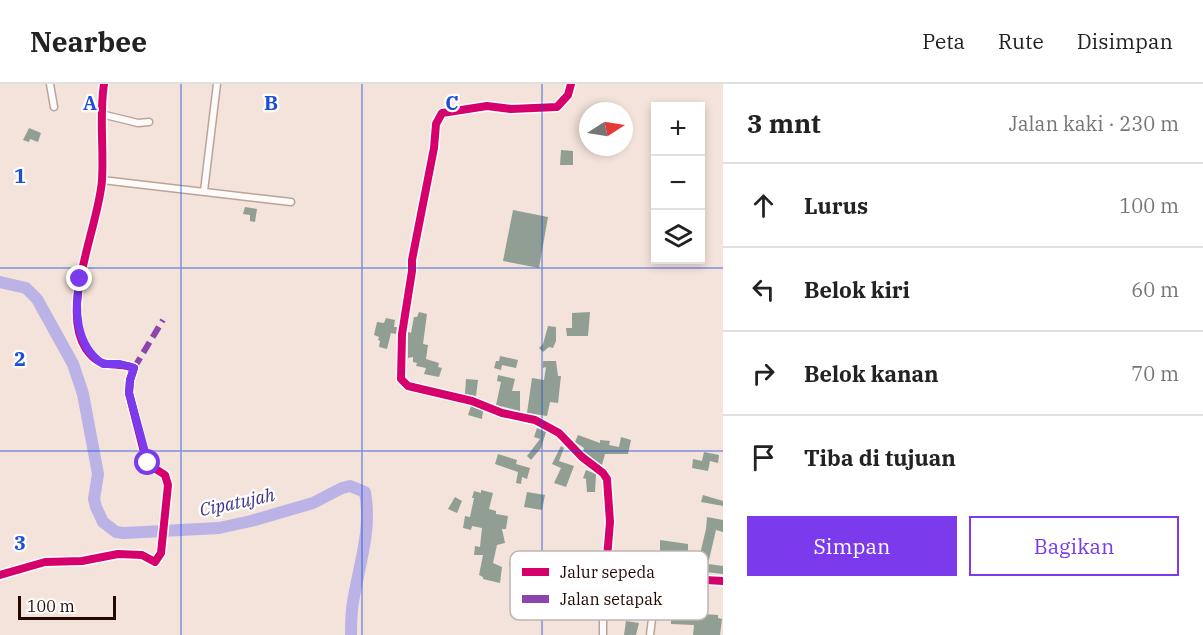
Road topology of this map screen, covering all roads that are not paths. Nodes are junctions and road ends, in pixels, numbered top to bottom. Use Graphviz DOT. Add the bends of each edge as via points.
graph roads {
  1 [pos="50,84"];
  2 [pos="104,84"];
  3 [pos="217,84"];
  4 [pos="571,84"];
  5 [pos="54,107"];
  6 [pos="101,114"];
  7 [pos="149,122"];
  8 [pos="102,180"];
  9 [pos="204,192"];
  10 [pos="291,202"];
  11 [pos="607,551"];
  12 [pos="0,575"];
  13 [pos="708,581"];
  14 [pos="723,581"];
  15 [pos="652,620"];
  16 [pos="650,635"];
  1 -- 5 [label="street"];
  2 -- 6 [label="street"];
  3 -- 9 [label="street"];
  4 -- 11 [label="street" via="568,95 557,107 487,106 442,113 436,124 412,260 400,376 408,386 472,400 502,413 535,420 559,434 607,479 610,522"];
  6 -- 7 [label="street"];
  6 -- 8 [label="street"];
  8 -- 9 [label="street"];
  8 -- 12 [label="street" via="78,286 78,321 84,344 96,359 105,365 134,368 129,385 131,403 147,462 166,477 160,553 155,562 142,555 118,554 82,561 45,562"];
  9 -- 10 [label="street"];
  13 -- 14 [label="street"];
  15 -- 16 [label="street"];
}
